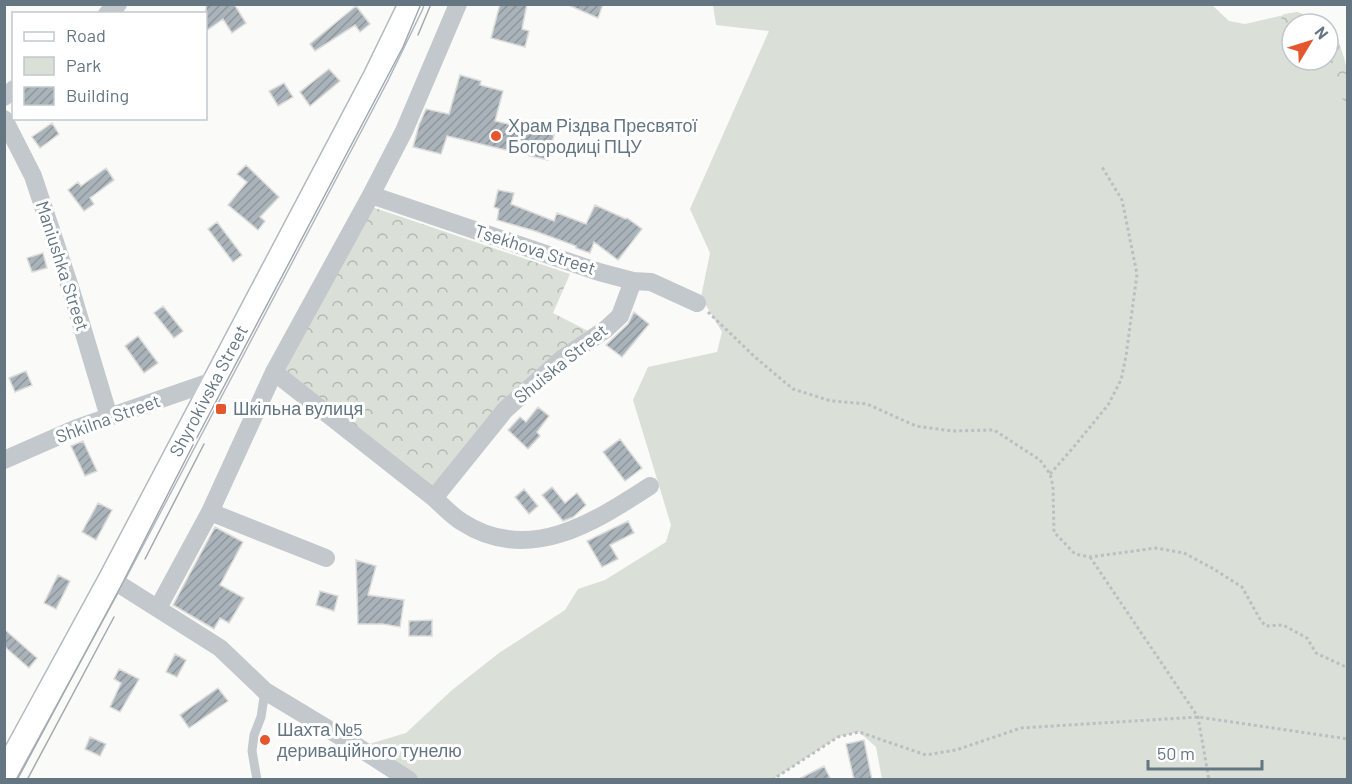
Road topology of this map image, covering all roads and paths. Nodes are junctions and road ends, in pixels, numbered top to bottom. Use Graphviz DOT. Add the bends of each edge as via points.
graph roads {
  1 [pos="411,4"];
  2 [pos="458,4"];
  3 [pos="4,119"];
  4 [pos="1102,167"];
  5 [pos="371,195"];
  6 [pos="633,281"];
  7 [pos="698,303"];
  8 [pos="274,372"];
  9 [pos="213,381"];
  10 [pos="109,417"];
  11 [pos="4,460"];
  12 [pos="1050,474"];
  13 [pos="650,486"];
  14 [pos="434,498"];
  15 [pos="210,512"];
  16 [pos="1090,557"];
  17 [pos="326,558"];
  18 [pos="111,579"];
  19 [pos="158,608"];
  20 [pos="1347,668"];
  21 [pos="265,692"];
  22 [pos="1198,717"];
  23 [pos="1347,739"];
  24 [pos="11,755"];
  25 [pos="4,775"];
  26 [pos="257,780"];
  27 [pos="409,780"];
  28 [pos="772,780"];
  29 [pos="1209,780"];
  1 -- 9 [label="main road, Shyrokivska Street"];
  2 -- 5 [label="street" via="404,131"];
  3 -- 10 [label="street, Maniushka Street" via="33,176"];
  4 -- 12 [label="path" via="1122,200 1137,274 1126,356 1121,380 1108,405"];
  5 -- 6 [label="street, Tsekhova Street"];
  5 -- 8 [label="street"];
  6 -- 7 [label="street, Tsekhova Street" via="651,282"];
  6 -- 14 [label="street, Shuiska Street" via="620,316 562,359 506,410"];
  7 -- 12 [label="path" via="793,389 831,400 867,404 916,426 952,431 994,430 1040,460"];
  8 -- 14 [label="street"];
  8 -- 15 [label="street"];
  9 -- 10 [label="street, Shkilna Street"];
  9 -- 18 [label="main road, Shyrokivska Street"];
  10 -- 11 [label="street, Shkilna Street"];
  12 -- 16 [label="path" via="1054,532 1075,554"];
  13 -- 14 [label="street" via="578,529 530,540 482,533 460,522"];
  15 -- 17 [label="street"];
  15 -- 19 [label="street"];
  16 -- 20 [label="path" via="1156,548 1184,553 1242,587 1266,626 1283,625 1307,638 1316,652"];
  16 -- 22 [label="path"];
  18 -- 19 [label="street"];
  18 -- 24 [label="main road, Shyrokivska Street"];
  19 -- 21 [label="street" via="220,648"];
  21 -- 26 [label="lane" via="252,751"];
  21 -- 27 [label="street"];
  22 -- 23 [label="path"];
  22 -- 28 [label="path" via="1021,728 956,750 926,755 859,732 838,736"];
  22 -- 29 [label="path"];
  24 -- 25 [label="main road, Shyrokivska Street"];
}
